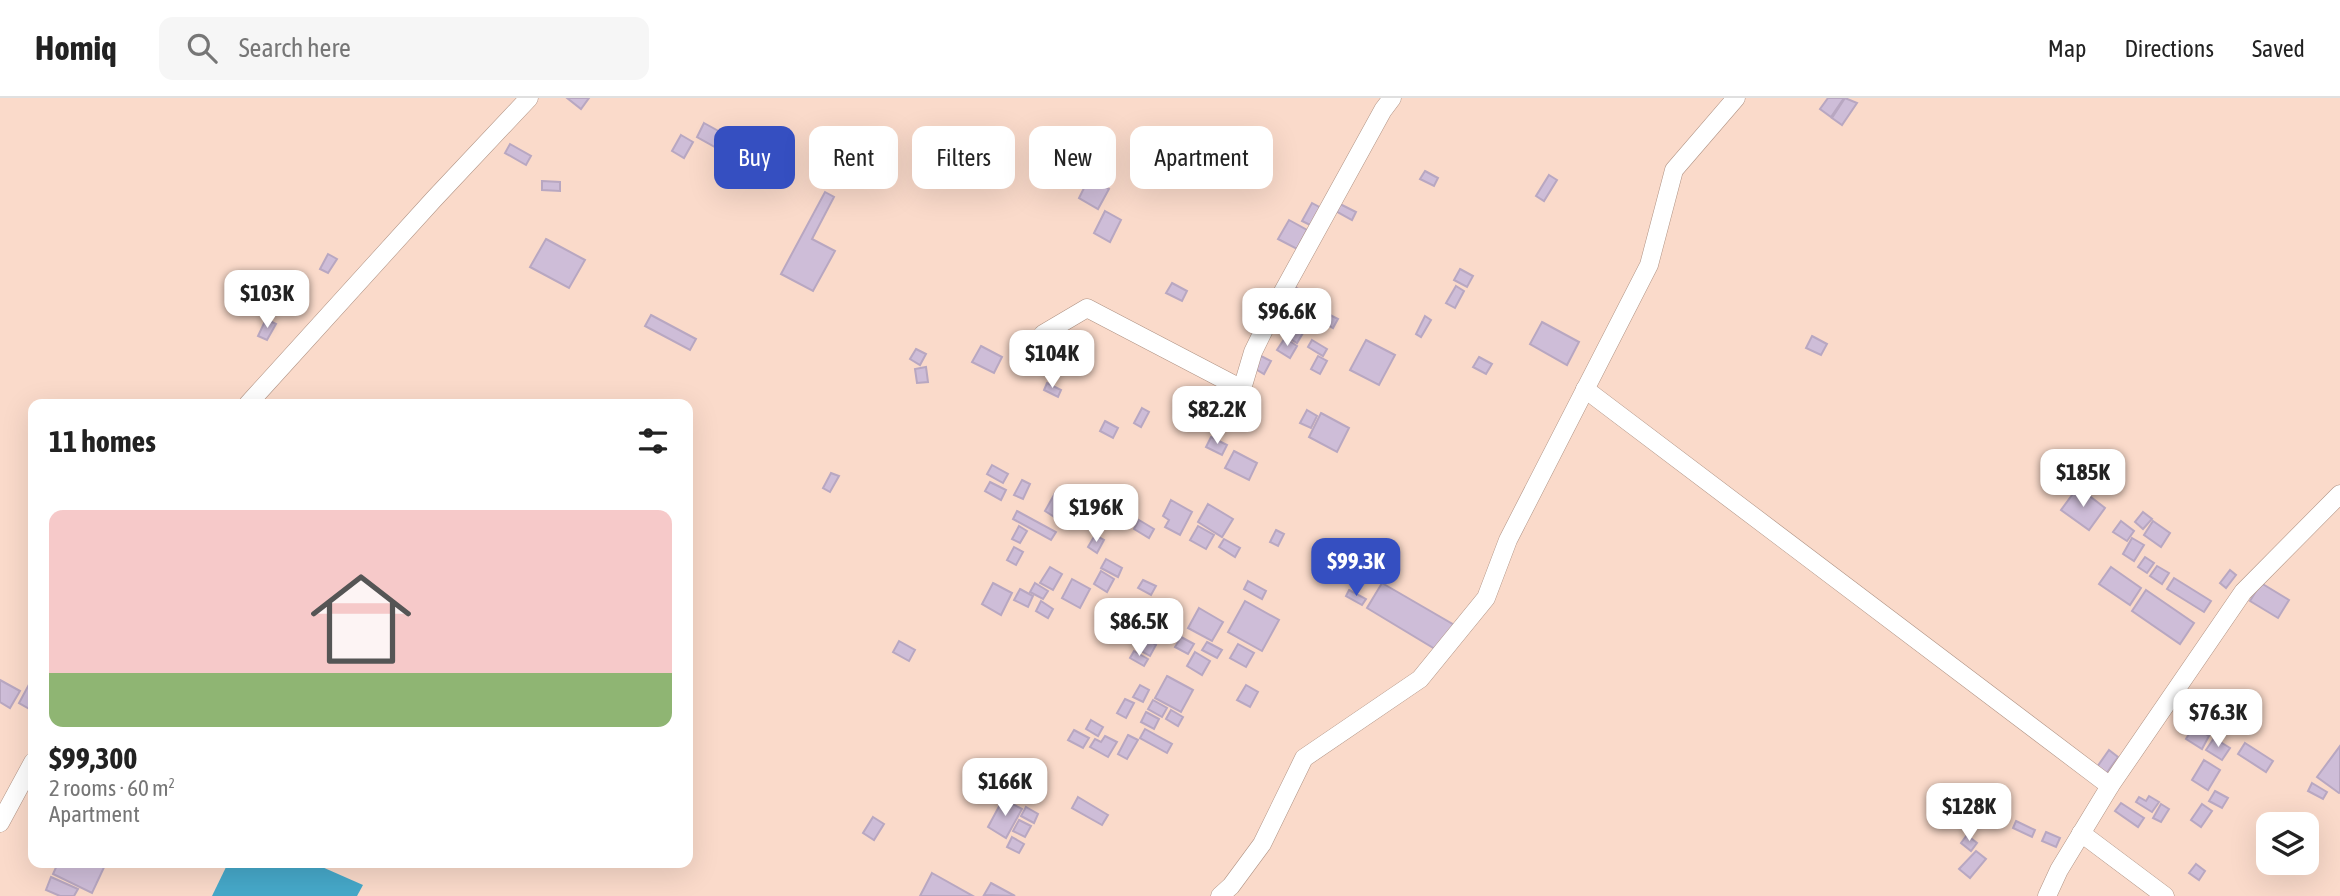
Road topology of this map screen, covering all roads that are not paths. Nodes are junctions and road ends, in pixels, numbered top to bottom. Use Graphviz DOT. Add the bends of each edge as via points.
graph roads {
  1 [pos="529,98"];
  2 [pos="1392,98"];
  3 [pos="1736,98"];
  4 [pos="1043,334"];
  5 [pos="1585,389"];
  6 [pos="253,399"];
  7 [pos="2340,494"];
  8 [pos="28,771"];
  9 [pos="2110,786"];
  10 [pos="0,823"];
  11 [pos="2081,833"];
  12 [pos="1220,896"];
  13 [pos="2047,896"];
  14 [pos="2165,896"];
  1 -- 6 [label="street"];
  2 -- 4 [label="street" via="1280,296 1253,352 1242,389 1087,308"];
  3 -- 5 [label="street" via="1674,170 1649,265"];
  5 -- 9 [label="street"];
  5 -- 12 [label="street" via="1508,540 1486,598 1420,678 1304,758 1262,844"];
  7 -- 9 [label="street" via="2244,592"];
  8 -- 10 [label="street"];
  9 -- 11 [label="street"];
  11 -- 13 [label="street"];
  11 -- 14 [label="street"];
}
